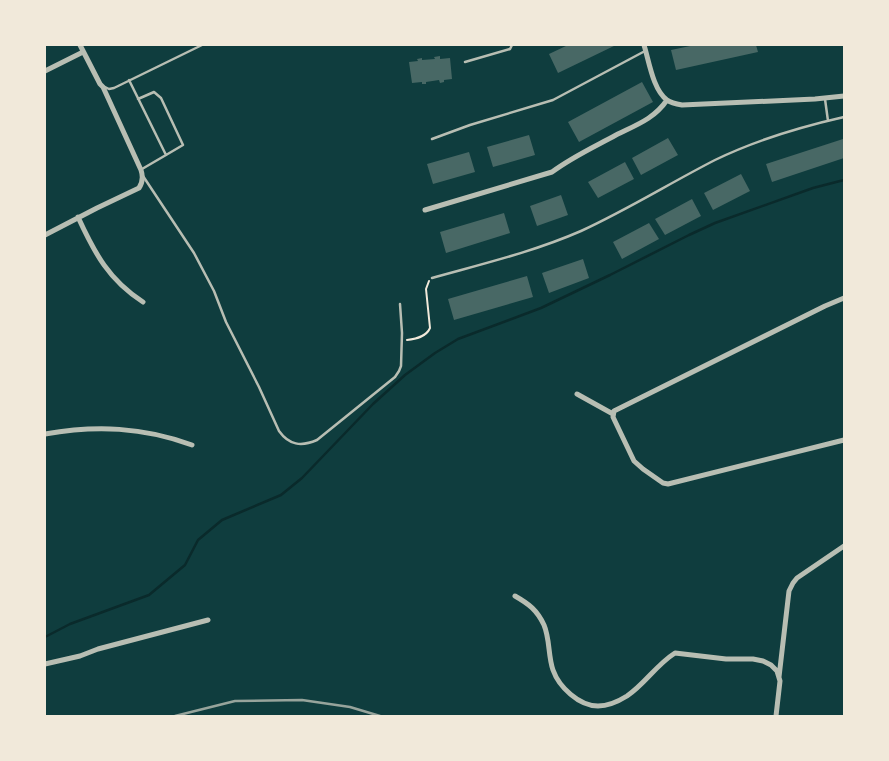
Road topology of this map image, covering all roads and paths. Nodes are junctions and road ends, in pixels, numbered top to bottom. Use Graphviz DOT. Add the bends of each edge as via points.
graph roads {
  1 [pos="80,45"];
  2 [pos="202,45"];
  3 [pos="512,45"];
  4 [pos="645,48"];
  5 [pos="83,52"];
  6 [pos="465,62"];
  7 [pos="45,71"];
  8 [pos="129,80"];
  9 [pos="103,87"];
  10 [pos="844,96"];
  11 [pos="824,98"];
  12 [pos="138,99"];
  13 [pos="667,100"];
  14 [pos="844,117"];
  15 [pos="828,120"];
  16 [pos="432,138"];
  17 [pos="166,155"];
  18 [pos="142,172"];
  19 [pos="425,210"];
  20 [pos="78,218"];
  21 [pos="45,235"];
  22 [pos="432,278"];
  23 [pos="844,298"];
  24 [pos="143,302"];
  25 [pos="400,304"];
  26 [pos="402,340"];
  27 [pos="577,394"];
  28 [pos="613,414"];
  29 [pos="45,434"];
  30 [pos="844,440"];
  31 [pos="192,445"];
  32 [pos="844,546"];
  33 [pos="514,596"];
  34 [pos="208,620"];
  35 [pos="45,664"];
  36 [pos="779,678"];
  37 [pos="776,716"];
  1 -- 5 [label="street"];
  2 -- 8 [label="lane"];
  3 -- 6 [label="lane" via="510,49"];
  4 -- 13 [label="street" via="657,88"];
  4 -- 16 [label="lane" via="553,100"];
  5 -- 7 [label="street"];
  5 -- 9 [label="street"];
  8 -- 9 [label="lane" via="114,88"];
  8 -- 12 [label="lane"];
  9 -- 18 [label="street"];
  10 -- 11 [label="street"];
  11 -- 13 [label="street" via="682,105"];
  11 -- 15 [label="lane"];
  12 -- 17 [label="lane"];
  12 -- 17 [label="lane" via="154,92 160,98 183,145"];
  13 -- 19 [label="street" via="649,118 552,172"];
  14 -- 15 [label="lane"];
  15 -- 22 [label="lane" via="716,160 580,232 525,252"];
  17 -- 18 [label="lane"];
  18 -- 20 [label="street" via="139,188"];
  18 -- 26 [label="lane" via="194,253 283,437 303,444 317,440 395,377 401,366"];
  20 -- 21 [label="street"];
  20 -- 24 [label="street" via="108,272"];
  22 -- 26 [label="path" via="426,289 429,331 413,340"];
  23 -- 28 [label="street"];
  25 -- 26 [label="lane"];
  27 -- 28 [label="street"];
  28 -- 30 [label="street" via="634,461 668,484"];
  29 -- 31 [label="street" via="114,428"];
  32 -- 36 [label="street" via="792,583"];
  33 -- 36 [label="street" via="530,605 544,626 558,680 570,694 586,704 606,706 626,697 674,653 763,661 771,665"];
  34 -- 35 [label="street"];
  36 -- 37 [label="street"];
}
